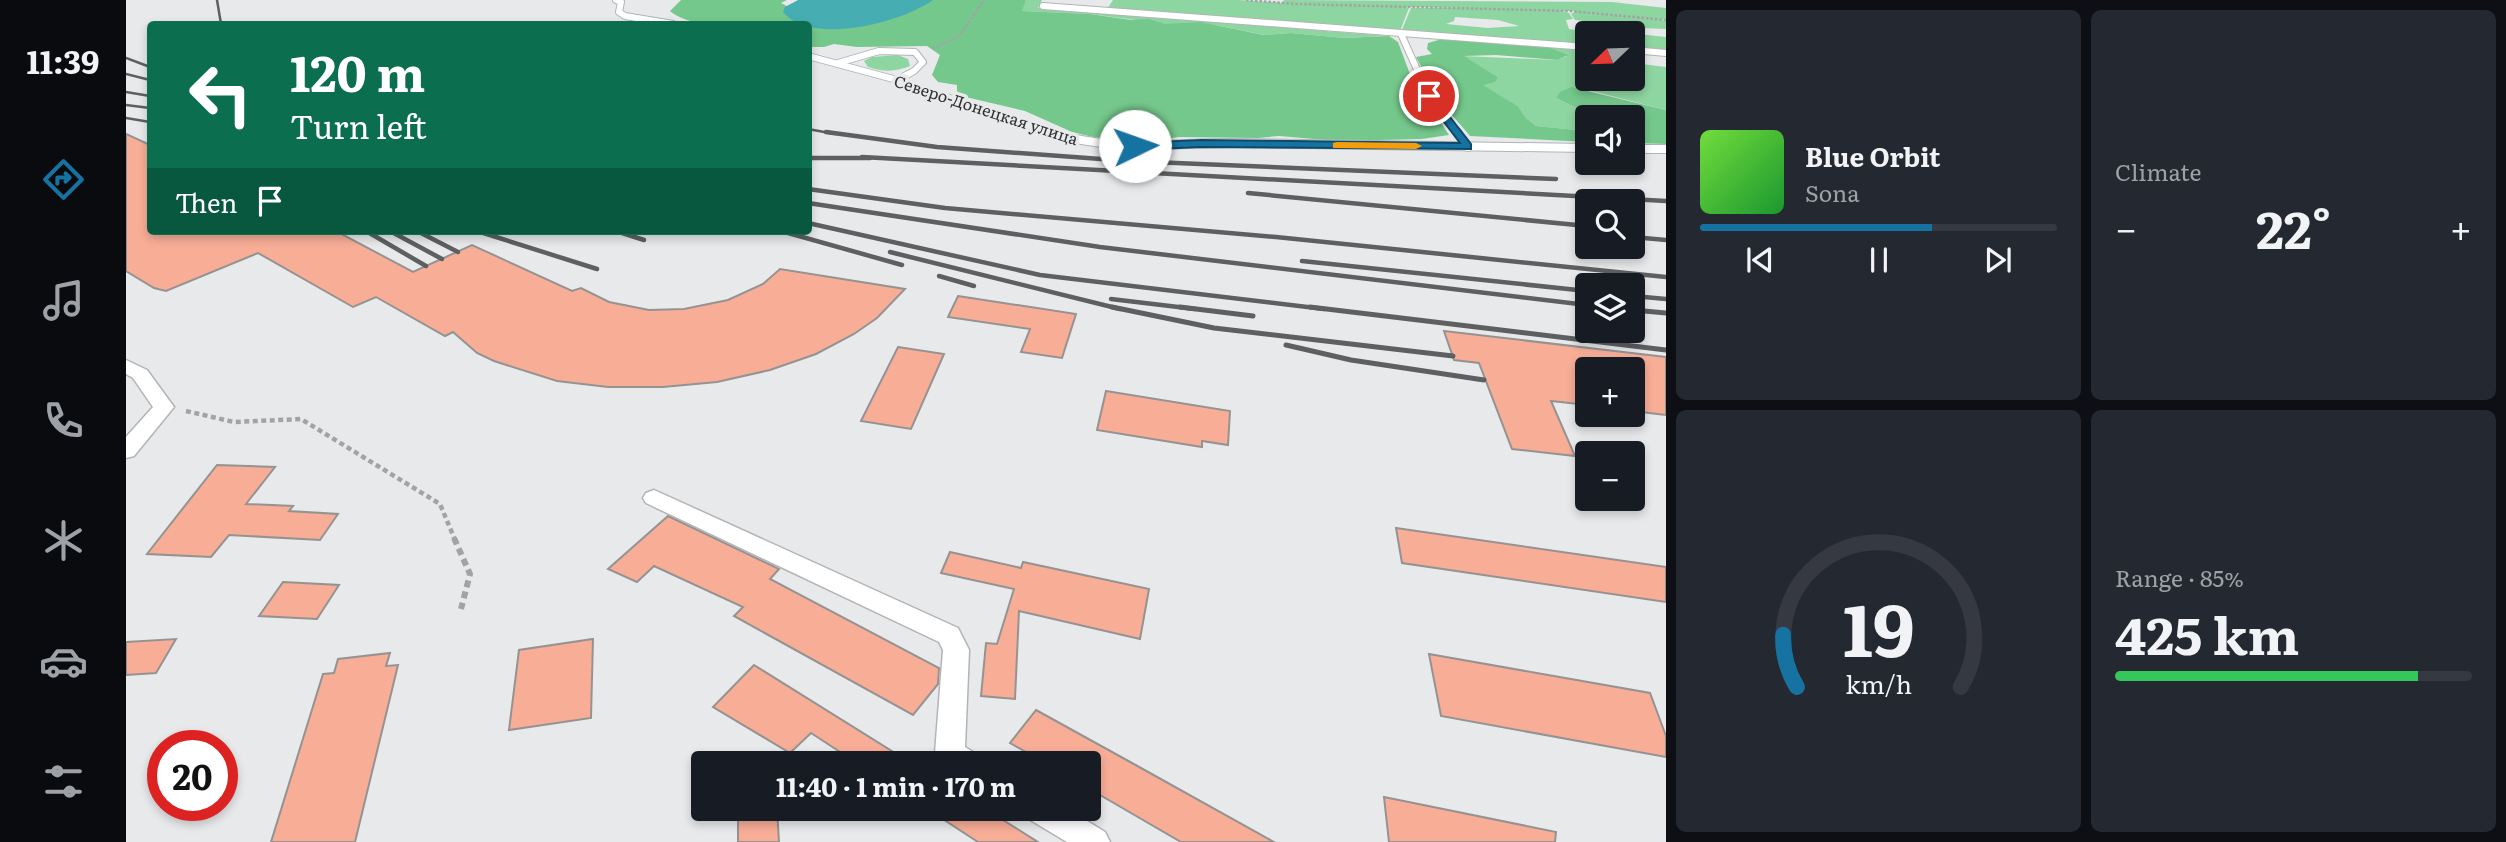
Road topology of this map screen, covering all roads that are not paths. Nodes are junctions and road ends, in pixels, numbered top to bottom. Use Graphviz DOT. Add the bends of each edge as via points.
graph roads {
  1 [pos="616,0"];
  2 [pos="1042,6"];
  3 [pos="655,21"];
  4 [pos="1401,34"];
  5 [pos="1575,46"];
  6 [pos="1645,51"];
  7 [pos="1666,53"];
  8 [pos="812,56"];
  9 [pos="838,63"];
  10 [pos="897,80"];
  11 [pos="1468,147"];
  12 [pos="1575,148"];
  13 [pos="1645,149"];
  14 [pos="1666,149"];
  15 [pos="133,370"];
  16 [pos="126,451"];
  17 [pos="654,498"];
  18 [pos="950,751"];
  19 [pos="1059,821"];
  20 [pos="1094,842"];
  1 -- 3 [label="lane" via="625,16"];
  2 -- 4 [label="lane"];
  4 -- 5 [label="lane"];
  4 -- 11 [label="lane" via="1429,96"];
  6 -- 7 [label="lane"];
  8 -- 9 [label="lane, Северо-Донецкая улица"];
  9 -- 10 [label="lane, Северо-Донецкая улица"];
  9 -- 10 [label="lane" via="879,51 915,52 923,62"];
  10 -- 11 [label="lane, Северо-Донецкая улица" via="1079,142"];
  11 -- 12 [label="lane, Северо-Донецкая улица"];
  13 -- 14 [label="lane"];
  15 -- 16 [label="street" via="164,407"];
  17 -- 18 [label="street" via="949,635 956,650"];
  19 -- 20 [label="street"];
}
